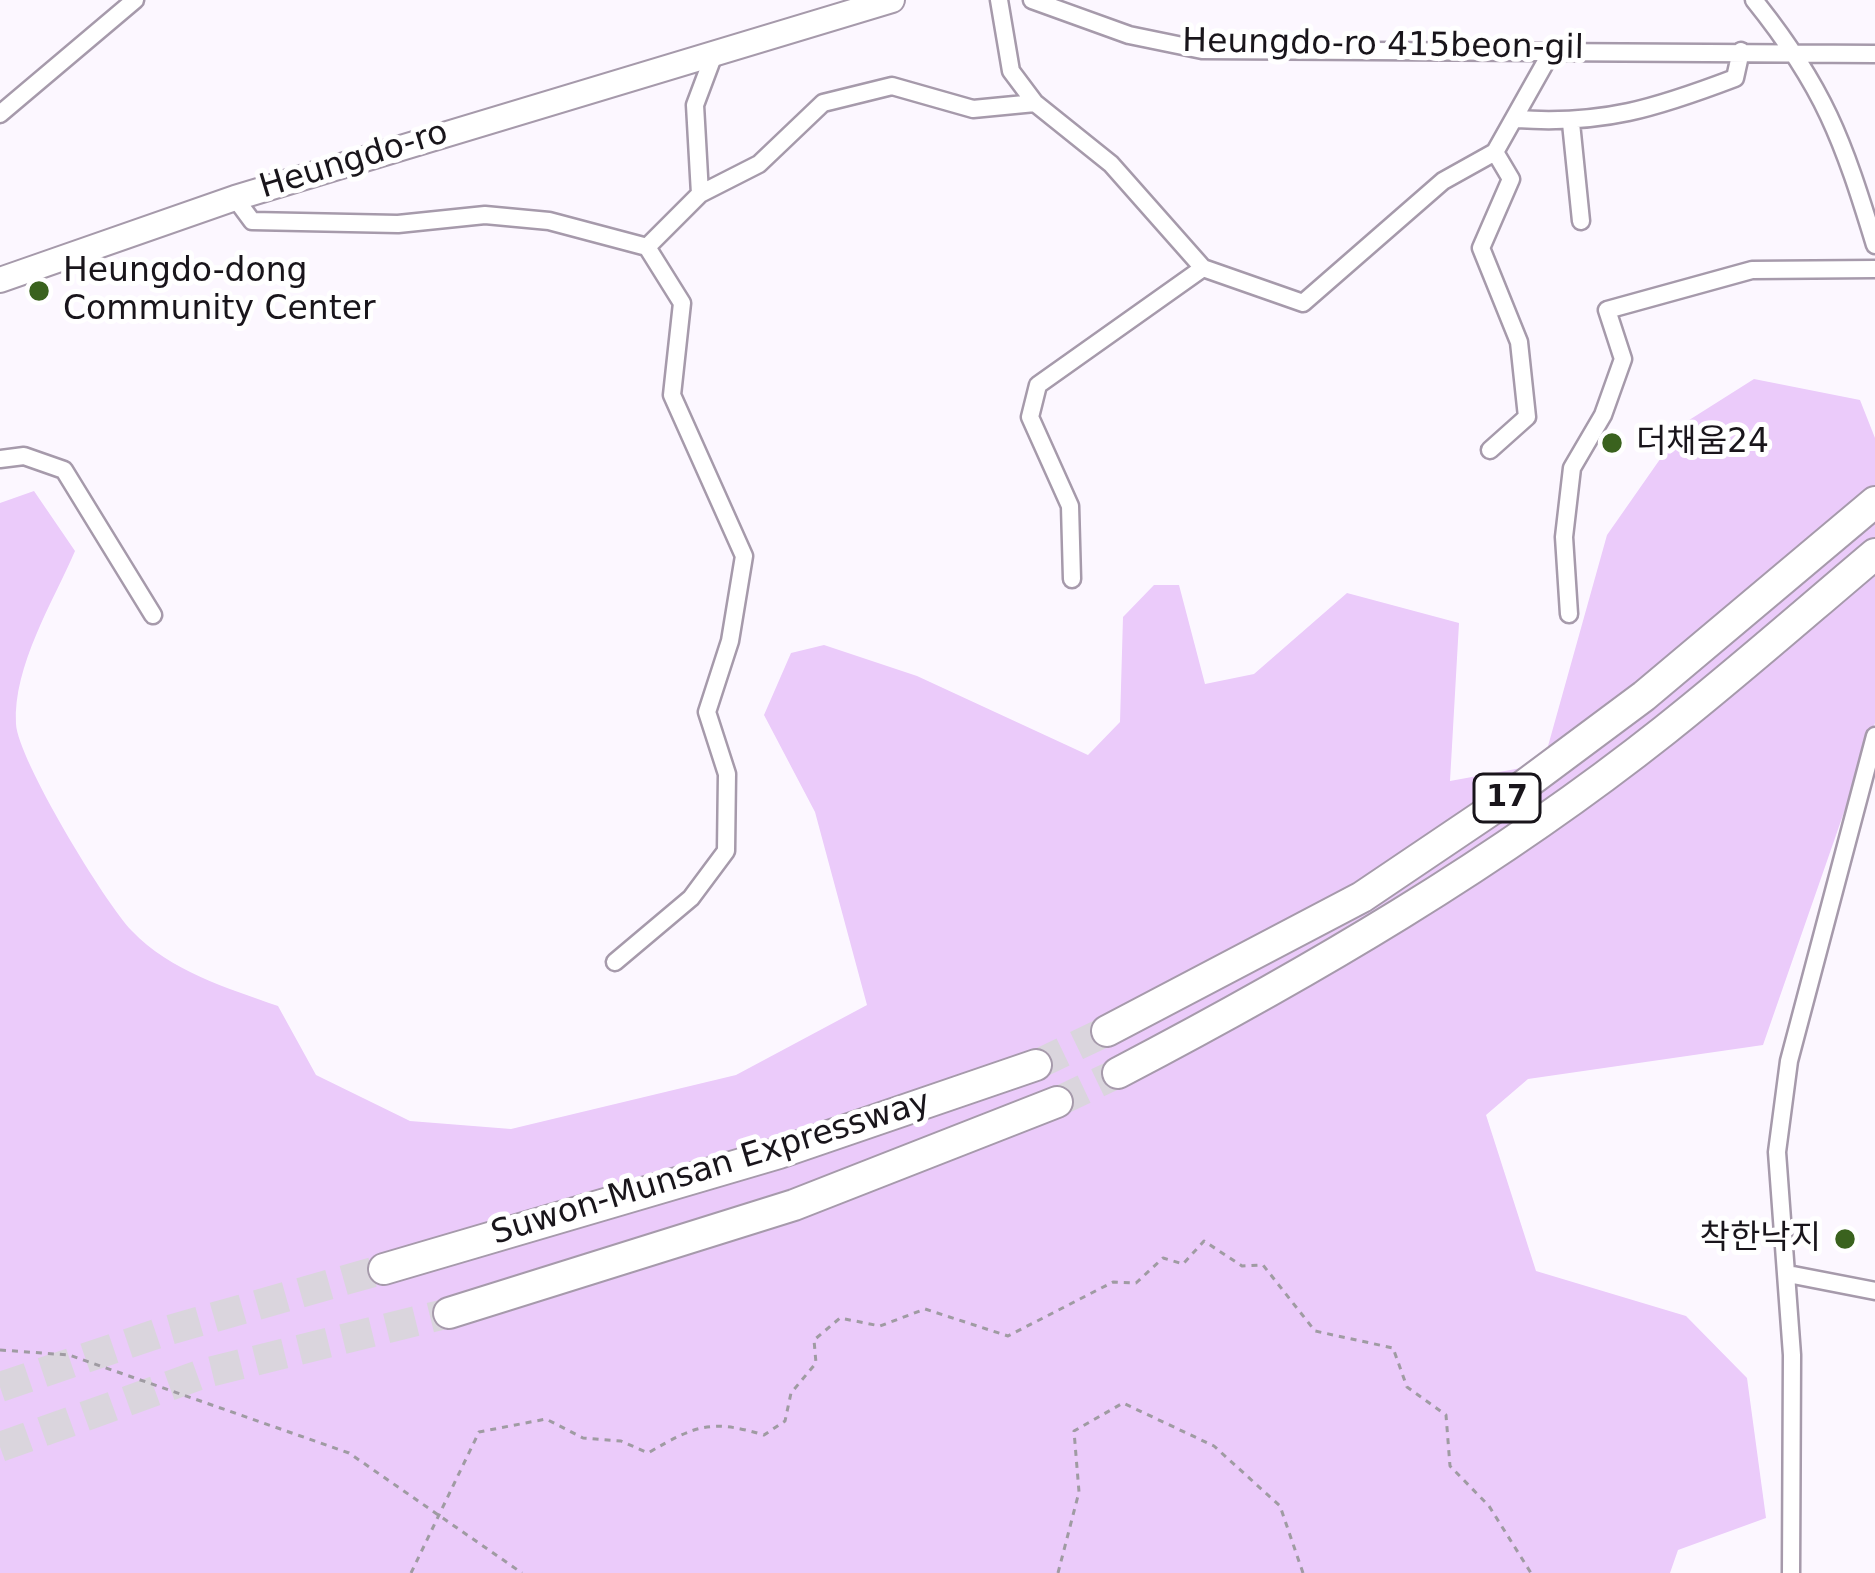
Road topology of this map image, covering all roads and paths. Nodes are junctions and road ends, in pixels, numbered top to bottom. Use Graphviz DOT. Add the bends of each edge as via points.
graph roads {
  1 [pos="135,0"];
  2 [pos="892,0"];
  3 [pos="999,0"];
  4 [pos="1032,0"];
  5 [pos="1754,0"];
  6 [pos="1552,50"];
  7 [pos="1741,51"];
  8 [pos="1797,53"];
  9 [pos="1875,54"];
  10 [pos="713,57"];
  11 [pos="1035,103"];
  12 [pos="0,114"];
  13 [pos="1517,119"];
  14 [pos="1571,123"];
  15 [pos="1495,152"];
  16 [pos="700,194"];
  17 [pos="235,198"];
  18 [pos="1581,221"];
  19 [pos="1875,245"];
  20 [pos="647,247"];
  21 [pos="1203,268"];
  22 [pos="1875,269"];
  23 [pos="0,280"];
  24 [pos="1490,451"];
  25 [pos="0,459"];
  26 [pos="1872,506"];
  27 [pos="1875,554"];
  28 [pos="1072,579"];
  29 [pos="1569,614"];
  30 [pos="153,615"];
  31 [pos="1875,736"];
  32 [pos="615,962"];
  33 [pos="1107,1031"];
  34 [pos="1036,1065"];
  35 [pos="1118,1073"];
  36 [pos="1057,1102"];
  37 [pos="384,1269"];
  38 [pos="1788,1274"];
  39 [pos="1875,1291"];
  40 [pos="449,1313"];
  41 [pos="0,1350"];
  42 [pos="435,1513"];
  43 [pos="411,1573"];
  44 [pos="522,1573"];
  45 [pos="1058,1573"];
  46 [pos="1303,1573"];
  47 [pos="1531,1573"];
  48 [pos="1791,1573"];
  1 -- 12 [label="street"];
  2 -- 10 [label="street, Heungdo-ro"];
  3 -- 11 [label="street" via="1011,71"];
  4 -- 6 [label="street, Heungdo-ro 415beon-gil" via="1129,35 1202,50"];
  5 -- 8 [label="street"];
  6 -- 7 [label="street, Heungdo-ro 415beon-gil"];
  6 -- 13 [label="street"];
  7 -- 8 [label="street, Heungdo-ro 415beon-gil"];
  7 -- 14 [label="street" via="1735,79 1636,115"];
  8 -- 9 [label="street, Heungdo-ro 415beon-gil"];
  8 -- 19 [label="street" via="1840,130"];
  10 -- 16 [label="street" via="695,104"];
  10 -- 17 [label="street, Heungdo-ro"];
  11 -- 16 [label="street" via="973,109 892,86 823,103 759,164"];
  11 -- 21 [label="street" via="1111,164"];
  13 -- 14 [label="street"];
  13 -- 15 [label="street"];
  14 -- 18 [label="street"];
  15 -- 21 [label="street" via="1443,181 1303,303"];
  15 -- 24 [label="street" via="1511,179 1481,248 1520,342 1528,417"];
  16 -- 20 [label="street"];
  17 -- 20 [label="street" via="252,221 398,224 485,215 549,221"];
  17 -- 23 [label="street, Heungdo-ro"];
  20 -- 32 [label="street" via="682,303 672,395 744,556 707,712 727,774 726,850 691,898"];
  21 -- 28 [label="street" via="1038,385 1030,418 1070,506"];
  22 -- 29 [label="street" via="1752,270 1607,310 1623,359 1572,468 1564,537"];
  25 -- 30 [label="street" via="24,456 64,470"];
  26 -- 33 [label="highway, 17" via="1644,696 1491,810 1362,897"];
  27 -- 35 [label="highway, 17" via="1664,730 1525,832 1382,927"];
  31 -- 38 [label="street" via="1789,1061 1777,1153"];
  34 -- 37 [label="highway, Suwon-Munsan Expressway" via="779,1153"];
  36 -- 40 [label="highway, Suwon-Munsan Expressway" via="794,1205"];
  38 -- 39 [label="street"];
  38 -- 48 [label="street"];
  41 -- 42 [label="path" via="69,1355 349,1453"];
  42 -- 43 [label="path"];
  42 -- 44 [label="path"];
  42 -- 47 [label="path" via="461,1478 479,1432 546,1419 583,1438 648,1453 688,1429 724,1423 764,1435 785,1420 791,1394 816,1363 814,1340 840,1318 880,1326 926,1309 1008,1336 1113,1282 1136,1283 1163,1258 1183,1264 1204,1241 1241,1265 1264,1265 1315,1330 1393,1348 1407,1387 1446,1415 1450,1466 1489,1506"];
  45 -- 46 [label="path" via="1079,1492 1073,1431 1124,1403 1214,1446 1280,1506"];
}
